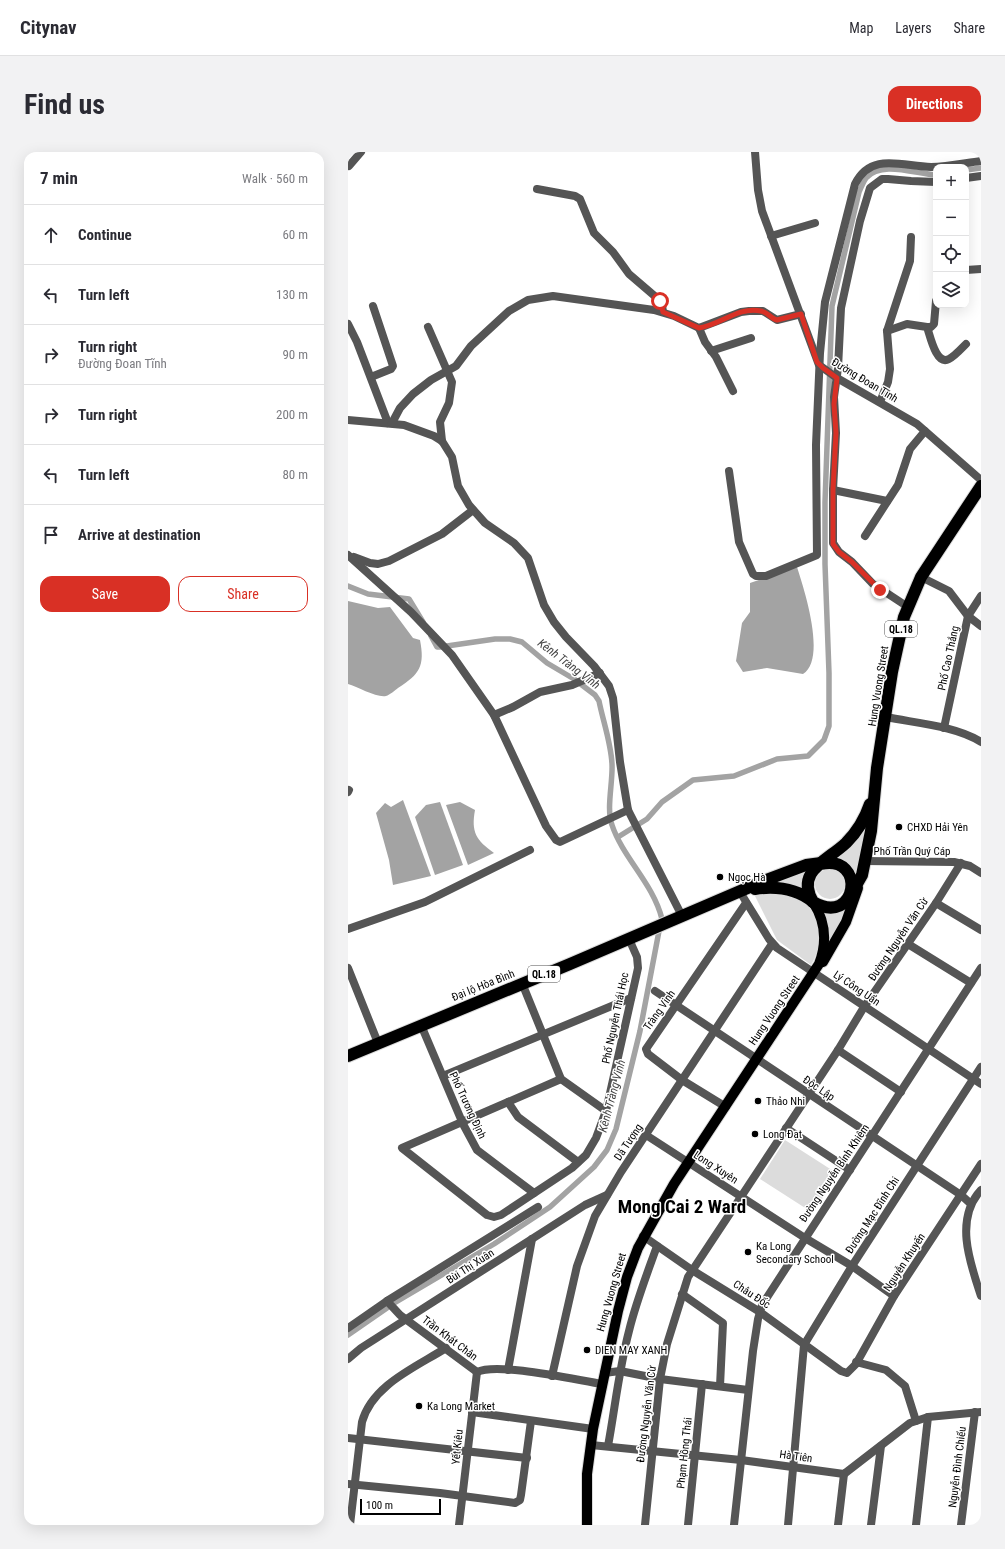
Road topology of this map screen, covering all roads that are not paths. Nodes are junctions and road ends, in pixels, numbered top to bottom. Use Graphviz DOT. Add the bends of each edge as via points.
graph roads {
  1 [pos="361,152"];
  2 [pos="755,152"];
  3 [pos="981,161"];
  4 [pos="349,166"];
  5 [pos="981,176"];
  6 [pos="969,178"];
  7 [pos="933,182"];
  8 [pos="537,189"];
  9 [pos="815,223"];
  10 [pos="771,236"];
  11 [pos="911,237"];
  12 [pos="981,269"];
  13 [pos="969,270"];
  14 [pos="373,306"];
  15 [pos="935,308"];
  16 [pos="663,312"];
  17 [pos="801,314"];
  18 [pos="348,324"];
  19 [pos="428,327"];
  20 [pos="927,327"];
  21 [pos="699,328"];
  22 [pos="887,331"];
  23 [pos="751,338"];
  24 [pos="966,344"];
  25 [pos="711,351"];
  26 [pos="821,367"];
  27 [pos="448,371"];
  28 [pos="835,376"];
  29 [pos="371,377"];
  30 [pos="733,391"];
  31 [pos="880,402"];
  32 [pos="348,420"];
  33 [pos="390,423"];
  34 [pos="925,431"];
  35 [pos="442,441"];
  36 [pos="729,471"];
  37 [pos="981,480"];
  38 [pos="981,486"];
  39 [pos="833,490"];
  40 [pos="887,501"];
  41 [pos="474,510"];
  42 [pos="865,536"];
  43 [pos="348,555"];
  44 [pos="922,577"];
  45 [pos="981,596"];
  46 [pos="908,607"];
  47 [pos="968,616"];
  48 [pos="981,626"];
  49 [pos="600,673"];
  50 [pos="494,715"];
  51 [pos="886,717"];
  52 [pos="944,728"];
  53 [pos="981,742"];
  54 [pos="874,791"];
  55 [pos="624,812"];
  56 [pos="530,850"];
  57 [pos="865,861"];
  58 [pos="961,863"];
  59 [pos="818,865"];
  60 [pos="981,873"];
  61 [pos="862,875"];
  62 [pos="740,892"];
  63 [pos="851,892"];
  64 [pos="813,902"];
  65 [pos="746,903"];
  66 [pos="936,903"];
  67 [pos="849,915"];
  68 [pos="682,916"];
  69 [pos="348,928"];
  70 [pos="981,930"];
  71 [pos="629,939"];
  72 [pos="772,944"];
  73 [pos="908,944"];
  74 [pos="348,968"];
  75 [pos="981,968"];
  76 [pos="814,973"];
  77 [pos="522,983"];
  78 [pos="971,983"];
  79 [pos="655,991"];
  80 [pos="631,998"];
  81 [pos="676,1005"];
  82 [pos="864,1007"];
  83 [pos="421,1025"];
  84 [pos="714,1031"];
  85 [pos="542,1034"];
  86 [pos="378,1043"];
  87 [pos="929,1049"];
  88 [pos="838,1050"];
  89 [pos="348,1056"];
  90 [pos="756,1059"];
  91 [pos="981,1067"];
  92 [pos="443,1076"];
  93 [pos="561,1079"];
  94 [pos="973,1079"];
  95 [pos="682,1080"];
  96 [pos="981,1084"];
  97 [pos="901,1092"];
  98 [pos="808,1094"];
  99 [pos="508,1102"];
  100 [pos="726,1107"];
  101 [pos="606,1111"];
  102 [pos="462,1122"];
  103 [pos="786,1128"];
  104 [pos="646,1135"];
  105 [pos="872,1137"];
  106 [pos="578,1162"];
  107 [pos="689,1162"];
  108 [pos="981,1164"];
  109 [pos="916,1167"];
  110 [pos="850,1170"];
  111 [pos="981,1190"];
  112 [pos="534,1193"];
  113 [pos="606,1195"];
  114 [pos="961,1195"];
  115 [pos="741,1196"];
  116 [pos="972,1204"];
  117 [pos="538,1207"];
  118 [pos="643,1236"];
  119 [pos="805,1238"];
  120 [pos="532,1239"];
  121 [pos="657,1246"];
  122 [pos="852,1266"];
  123 [pos="692,1270"];
  124 [pos="682,1294"];
  125 [pos="894,1296"];
  126 [pos="981,1296"];
  127 [pos="387,1301"];
  128 [pos="760,1312"];
  129 [pos="407,1320"];
  130 [pos="348,1328"];
  131 [pos="804,1345"];
  132 [pos="446,1348"];
  133 [pos="348,1359"];
  134 [pos="856,1362"];
  135 [pos="508,1370"];
  136 [pos="620,1371"];
  137 [pos="477,1372"];
  138 [pos="604,1373"];
  139 [pos="847,1373"];
  140 [pos="552,1376"];
  141 [pos="660,1379"];
  142 [pos="602,1384"];
  143 [pos="702,1384"];
  144 [pos="720,1386"];
  145 [pos="748,1390"];
  146 [pos="472,1412"];
  147 [pos="978,1412"];
  148 [pos="928,1418"];
  149 [pos="531,1421"];
  150 [pos="916,1421"];
  151 [pos="594,1429"];
  152 [pos="348,1438"];
  153 [pos="361,1439"];
  154 [pos="591,1444"];
  155 [pos="608,1446"];
  156 [pos="881,1446"];
  157 [pos="652,1450"];
  158 [pos="468,1452"];
  159 [pos="695,1455"];
  160 [pos="527,1458"];
  161 [pos="741,1460"];
  162 [pos="794,1467"];
  163 [pos="844,1474"];
  164 [pos="351,1485"];
  165 [pos="463,1496"];
  166 [pos="350,1525"];
  167 [pos="459,1525"];
  168 [pos="587,1525"];
  169 [pos="645,1525"];
  170 [pos="688,1525"];
  171 [pos="734,1525"];
  172 [pos="788,1525"];
  173 [pos="838,1525"];
  174 [pos="871,1525"];
  175 [pos="916,1525"];
  176 [pos="961,1525"];
  1 -- 4 [label="street"];
  2 -- 10 [label="street, Đường Đoan Tĩnh" via="760,200"];
  3 -- 26 [label="street" via="931,167 883,161 874,162 862,171 855,184 826,297"];
  5 -- 6 [label="street"];
  7 -- 28 [label="street" via="888,178 882,179 870,188 841,308"];
  8 -- 16 [label="street" via="580,199 594,233 629,274 657,298"];
  9 -- 10 [label="street"];
  10 -- 17 [label="street, Đường Đoan Tĩnh"];
  11 -- 22 [label="street" via="910,261"];
  12 -- 13 [label="street"];
  14 -- 29 [label="street" via="393,366"];
  15 -- 20 [label="street" via="934,324"];
  16 -- 21 [label="street"];
  16 -- 27 [label="street" via="553,296 528,300 509,311 471,346 456,366"];
  17 -- 21 [label="street" via="777,320 763,311 745,311"];
  17 -- 26 [label="street, Đường Đoan Tĩnh"];
  18 -- 29 [label="street"];
  19 -- 27 [label="street"];
  20 -- 22 [label="street" via="908,324"];
  20 -- 24 [label="street" via="940,358 950,359"];
  21 -- 25 [label="street"];
  22 -- 31 [label="street" via="889,376"];
  23 -- 25 [label="street"];
  25 -- 30 [label="street"];
  26 -- 28 [label="street, Đường Đoan Tĩnh"];
  26 -- 36 [label="street" via="816,452 817,555 766,576 753,574 739,542"];
  27 -- 33 [label="street" via="413,394"];
  27 -- 35 [label="street" via="452,382 451,394 440,422"];
  28 -- 31 [label="street, Đường Đoan Tĩnh"];
  28 -- 39 [label="street"];
  29 -- 33 [label="street"];
  31 -- 34 [label="street, Đường Đoan Tĩnh"];
  32 -- 33 [label="street"];
  33 -- 35 [label="street" via="412,427"];
  34 -- 37 [label="street, Đường Đoan Tĩnh"];
  34 -- 40 [label="street" via="910,449 901,479"];
  35 -- 41 [label="street" via="452,457 460,491"];
  38 -- 44 [label="highway, Hung Vuong Street / QL.18"];
  39 -- 40 [label="street"];
  39 -- 46 [label="street" via="833,544 836,549 873,584"];
  40 -- 42 [label="street"];
  41 -- 43 [label="street" via="446,531 388,561 370,563"];
  41 -- 49 [label="street" via="485,523 524,552 544,605 554,622"];
  43 -- 50 [label="street" via="452,655"];
  44 -- 46 [label="highway, Hung Vuong Street / QL.18"];
  44 -- 47 [label="street" via="953,594"];
  45 -- 47 [label="street, Phố Cao Thắng"];
  46 -- 51 [label="highway, Hung Vuong Street / QL.18" via="900,631"];
  47 -- 48 [label="street"];
  47 -- 52 [label="street, Phố Cao Thắng"];
  49 -- 50 [label="street" via="572,685 540,692"];
  49 -- 55 [label="street" via="611,691"];
  50 -- 55 [label="street" via="546,826 556,840 560,842"];
  51 -- 52 [label="street"];
  51 -- 54 [label="highway, Hung Vuong Street / QL.18"];
  52 -- 53 [label="street"];
  54 -- 57 [label="highway"];
  54 -- 59 [label="highway" via="861,824 841,847"];
  55 -- 68 [label="street" via="636,828"];
  56 -- 69 [label="street" via="426,902"];
  57 -- 58 [label="street, Phố Trần Quý Cáp"];
  57 -- 61 [label="highway"];
  58 -- 60 [label="street, Phố Trần Quý Cáp"];
  58 -- 66 [label="street, Đường Nguyễn Văn Cừ"];
  59 -- 62 [label="highway"];
  59 -- 63 [label="highway" via="837,864 849,873"];
  59 -- 64 [label="highway" via="808,881 807,888"];
  61 -- 63 [label="highway"];
  61 -- 67 [label="main road"];
  62 -- 64 [label="highway" via="782,888 795,891"];
  62 -- 65 [label="street, Lý Công Uẩn"];
  62 -- 68 [label="highway, Đại lộ Hòa Bình / QL.18"];
  63 -- 64 [label="highway" via="845,902 833,908 826,908"];
  63 -- 67 [label="main road"];
  64 -- 76 [label="main road" via="822,918 825,937 822,956"];
  65 -- 72 [label="street, Lý Công Uẩn"];
  65 -- 81 [label="street, Tràng Vinh"];
  66 -- 70 [label="street"];
  66 -- 73 [label="street, Đường Nguyễn Văn Cừ"];
  67 -- 76 [label="main road" via="830,952"];
  68 -- 71 [label="highway, Đại lộ Hòa Bình / QL.18"];
  71 -- 77 [label="highway, Đại lộ Hòa Bình / QL.18"];
  71 -- 80 [label="street, Phố Nguyễn Thái Học" via="637,957 638,968"];
  72 -- 76 [label="street, Lý Công Uẩn"];
  72 -- 84 [label="street, Dã Tượng"];
  73 -- 78 [label="street"];
  73 -- 82 [label="street, Đường Nguyễn Văn Cừ"];
  74 -- 86 [label="street"];
  75 -- 78 [label="street, Đường Nguyễn Bỉnh Khiêm"];
  76 -- 82 [label="street, Lý Công Uẩn"];
  76 -- 90 [label="main road, Hung Vuong Street"];
  77 -- 83 [label="highway, Đại lộ Hòa Bình / QL.18"];
  77 -- 85 [label="street"];
  78 -- 87 [label="street, Đường Nguyễn Bỉnh Khiêm"];
  79 -- 81 [label="street, Độc Lập"];
  80 -- 85 [label="street"];
  80 -- 101 [label="street, Phố Nguyễn Thái Học"];
  81 -- 84 [label="street, Độc Lập"];
  81 -- 95 [label="street, Tràng Vinh" via="646,1049 648,1054"];
  82 -- 87 [label="street, Lý Công Uẩn"];
  82 -- 88 [label="street, Đường Nguyễn Văn Cừ"];
  83 -- 86 [label="highway, Đại lộ Hòa Bình / QL.18"];
  83 -- 92 [label="street, Phố Trương Định"];
  84 -- 90 [label="street, Độc Lập"];
  84 -- 95 [label="street, Dã Tượng"];
  85 -- 92 [label="street"];
  85 -- 93 [label="street"];
  86 -- 89 [label="highway, Đại lộ Hòa Bình / QL.18"];
  87 -- 94 [label="street, Lý Công Uẩn"];
  87 -- 97 [label="street, Đường Nguyễn Bỉnh Khiêm"];
  88 -- 97 [label="street"];
  88 -- 98 [label="street, Đường Nguyễn Văn Cừ"];
  90 -- 98 [label="street, Độc Lập"];
  90 -- 100 [label="main road, Hung Vuong Street"];
  91 -- 94 [label="street, Đường Mạc Đĩnh Chi"];
  92 -- 102 [label="street, Phố Trương Định"];
  93 -- 99 [label="street"];
  93 -- 101 [label="street"];
  94 -- 96 [label="street, Lý Công Uẩn"];
  94 -- 109 [label="street, Đường Mạc Đĩnh Chi"];
  95 -- 100 [label="street, Tràng Vinh"];
  95 -- 104 [label="street, Dã Tượng"];
  97 -- 105 [label="street, Đường Nguyễn Bỉnh Khiêm"];
  98 -- 103 [label="street, Đường Nguyễn Văn Cừ"];
  98 -- 105 [label="street, Độc Lập"];
  99 -- 102 [label="street"];
  99 -- 106 [label="street" via="518,1117"];
  100 -- 107 [label="main road, Hung Vuong Street"];
  101 -- 106 [label="street, Phố Nguyễn Thái Học" via="596,1138 586,1155"];
  102 -- 112 [label="street, Phố Trương Định" via="477,1150"];
  102 -- 112 [label="street, Phố Nguyễn Thái Học" via="402,1148 487,1215 501,1215"];
  103 -- 110 [label="street"];
  103 -- 115 [label="street, Đường Nguyễn Văn Cừ"];
  104 -- 107 [label="street, Long Xuyên"];
  104 -- 113 [label="street, Dã Tượng"];
  105 -- 109 [label="street, Độc Lập"];
  105 -- 110 [label="street, Đường Nguyễn Bỉnh Khiêm"];
  106 -- 112 [label="street, Phố Nguyễn Thái Học"];
  107 -- 115 [label="street, Long Xuyên"];
  107 -- 118 [label="main road, Hung Vuong Street"];
  108 -- 114 [label="street, Nguyễn Khuyến"];
  109 -- 114 [label="street, Độc Lập"];
  109 -- 122 [label="street, Đường Mạc Đĩnh Chi"];
  110 -- 119 [label="street, Đường Nguyễn Bỉnh Khiêm"];
  111 -- 116 [label="street"];
  113 -- 120 [label="street, Bùi Thị Xuân" via="585,1204"];
  113 -- 140 [label="street, Dã Tượng" via="589,1229 577,1266"];
  114 -- 116 [label="street, Độc Lập"];
  114 -- 125 [label="street, Nguyễn Khuyến"];
  115 -- 119 [label="street, Long Xuyên"];
  115 -- 123 [label="street, Đường Nguyễn Văn Cừ"];
  116 -- 126 [label="street" via="966,1228 967,1243"];
  117 -- 127 [label="street"];
  118 -- 121 [label="street, Châu Đốc"];
  118 -- 138 [label="main road, Hung Vuong Street" via="622,1294"];
  119 -- 122 [label="street, Long Xuyên"];
  119 -- 128 [label="street, Đường Nguyễn Bỉnh Khiêm"];
  120 -- 129 [label="street, Bùi Thị Xuân"];
  120 -- 135 [label="street"];
  121 -- 123 [label="street, Châu Đốc"];
  121 -- 136 [label="street" via="629,1331"];
  122 -- 125 [label="street, Long Xuyên"];
  122 -- 131 [label="street, Đường Mạc Đĩnh Chi"];
  123 -- 124 [label="street, Đường Nguyễn Văn Cừ"];
  123 -- 128 [label="street, Châu Đốc"];
  124 -- 141 [label="street, Đường Nguyễn Văn Cừ"];
  124 -- 144 [label="street" via="723,1323"];
  125 -- 134 [label="street, Nguyễn Khuyến"];
  127 -- 129 [label="street, Trần Khát Chân"];
  127 -- 130 [label="street"];
  128 -- 131 [label="street, Châu Đốc"];
  128 -- 145 [label="street, Đường Nguyễn Bỉnh Khiêm"];
  129 -- 132 [label="street, Trần Khát Chân"];
  129 -- 133 [label="street, Bùi Thị Xuân" via="361,1348"];
  131 -- 139 [label="street, Châu Đốc"];
  131 -- 162 [label="street, Đường Mạc Đĩnh Chi"];
  132 -- 137 [label="street, Trần Khát Chân"];
  132 -- 153 [label="street" via="376,1395 364,1415"];
  134 -- 139 [label="street, Nguyễn Khuyến"];
  134 -- 150 [label="street" via="886,1370 905,1386"];
  135 -- 137 [label="street, Trần Khát Chân" via="487,1369"];
  135 -- 140 [label="street, Trần Khát Chân"];
  136 -- 138 [label="street"];
  136 -- 141 [label="street"];
  136 -- 155 [label="street"];
  137 -- 146 [label="street, Yết Kiêu"];
  138 -- 142 [label="main road, Hung Vuong Street"];
  140 -- 142 [label="street, Trần Khát Chân"];
  141 -- 143 [label="street"];
  141 -- 157 [label="street, Đường Nguyễn Văn Cừ"];
  142 -- 151 [label="main road, Hung Vuong Street"];
  143 -- 144 [label="street"];
  143 -- 159 [label="street, Phạm Hồng Thái"];
  144 -- 145 [label="street"];
  145 -- 161 [label="street, Đường Nguyễn Bỉnh Khiêm"];
  146 -- 149 [label="street"];
  146 -- 158 [label="street, Yết Kiêu"];
  147 -- 148 [label="street"];
  147 -- 176 [label="street, Nguyễn Đình Chiểu"];
  148 -- 150 [label="street"];
  148 -- 175 [label="street"];
  149 -- 151 [label="street"];
  149 -- 160 [label="street"];
  150 -- 156 [label="street"];
  151 -- 154 [label="main road, Hung Vuong Street"];
  152 -- 153 [label="street"];
  153 -- 158 [label="street"];
  153 -- 164 [label="street"];
  154 -- 155 [label="street, Hà Tiên"];
  154 -- 168 [label="main road, Hung Vuong Street" via="586,1486"];
  155 -- 157 [label="street, Hà Tiên"];
  156 -- 163 [label="street"];
  156 -- 174 [label="street"];
  157 -- 159 [label="street, Hà Tiên"];
  157 -- 169 [label="street, Đường Nguyễn Văn Cừ"];
  158 -- 160 [label="street"];
  158 -- 165 [label="street, Yết Kiêu"];
  159 -- 161 [label="street, Hà Tiên"];
  159 -- 170 [label="street, Phạm Hồng Thái"];
  160 -- 165 [label="street" via="518,1502 511,1504"];
  161 -- 162 [label="street, Hà Tiên"];
  161 -- 171 [label="street, Đường Nguyễn Bỉnh Khiêm"];
  162 -- 163 [label="street, Hà Tiên"];
  162 -- 172 [label="street, Đường Mạc Đĩnh Chi"];
  163 -- 173 [label="street"];
  164 -- 165 [label="street"];
  164 -- 166 [label="street"];
  165 -- 167 [label="street, Yết Kiêu"];
}
